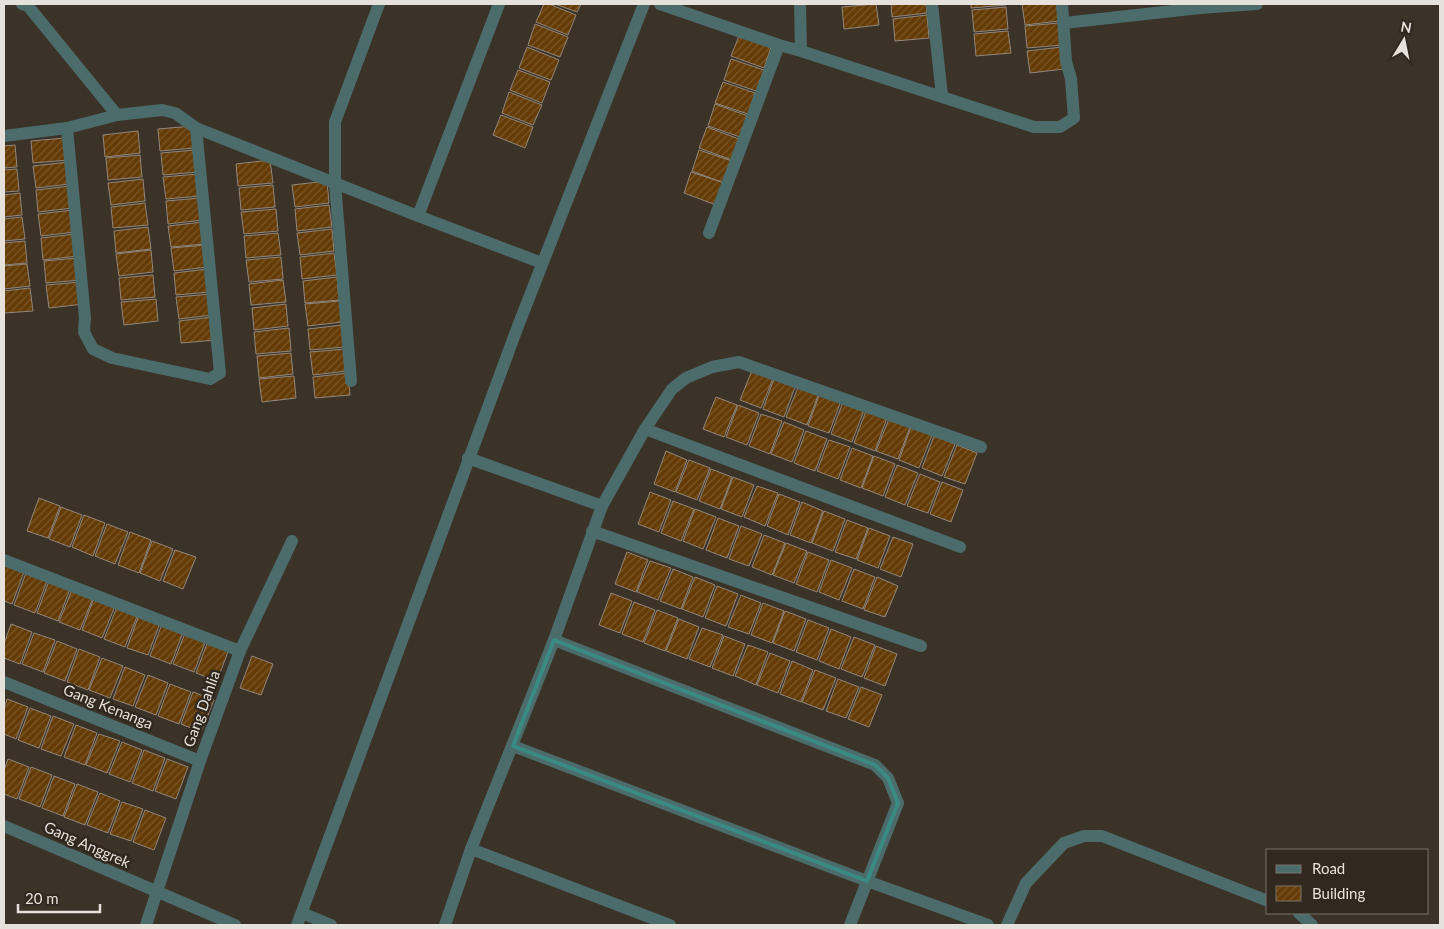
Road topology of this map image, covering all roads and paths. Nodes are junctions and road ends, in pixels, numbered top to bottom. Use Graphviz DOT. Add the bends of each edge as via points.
graph roads {
  1 [pos="22,4"];
  2 [pos="379,4"];
  3 [pos="499,4"];
  4 [pos="644,4"];
  5 [pos="660,4"];
  6 [pos="800,4"];
  7 [pos="932,4"];
  8 [pos="1062,4"];
  9 [pos="1257,4"];
  10 [pos="1200,6"];
  11 [pos="1064,23"];
  12 [pos="779,45"];
  13 [pos="801,50"];
  14 [pos="942,96"];
  15 [pos="117,115"];
  16 [pos="67,128"];
  17 [pos="196,128"];
  18 [pos="4,136"];
  19 [pos="335,183"];
  20 [pos="418,216"];
  21 [pos="709,233"];
  22 [pos="542,263"];
  23 [pos="351,381"];
  24 [pos="645,429"];
  25 [pos="981,447"];
  26 [pos="468,458"];
  27 [pos="602,506"];
  28 [pos="592,531"];
  29 [pos="292,541"];
  30 [pos="960,547"];
  31 [pos="4,560"];
  32 [pos="554,640"];
  33 [pos="921,646"];
  34 [pos="240,651"];
  35 [pos="4,682"];
  36 [pos="513,746"];
  37 [pos="200,761"];
  38 [pos="4,826"];
  39 [pos="471,849"];
  40 [pos="867,881"];
  41 [pos="158,893"];
  42 [pos="1266,900"];
  43 [pos="1300,914"];
  44 [pos="299,919"];
  45 [pos="146,925"];
  46 [pos="235,925"];
  47 [pos="331,925"];
  48 [pos="445,925"];
  49 [pos="670,925"];
  50 [pos="850,925"];
  51 [pos="988,925"];
  52 [pos="1007,925"];
  53 [pos="1312,925"];
  1 -- 15 [label="street" via="28,6"];
  2 -- 19 [label="street" via="335,122"];
  3 -- 20 [label="street"];
  4 -- 22 [label="street"];
  5 -- 12 [label="street"];
  6 -- 13 [label="street"];
  7 -- 14 [label="street"];
  8 -- 11 [label="street"];
  9 -- 10 [label="street"];
  10 -- 11 [label="street"];
  11 -- 14 [label="street" via="1074,118 1060,127 1034,127"];
  12 -- 13 [label="street"];
  12 -- 21 [label="street"];
  13 -- 14 [label="street"];
  15 -- 16 [label="street"];
  15 -- 17 [label="street" via="162,110 175,113"];
  16 -- 17 [label="street" via="84,332 92,349 112,358 210,380 220,373"];
  16 -- 18 [label="street"];
  17 -- 19 [label="street"];
  19 -- 20 [label="street"];
  19 -- 23 [label="street"];
  20 -- 22 [label="street"];
  22 -- 26 [label="street"];
  24 -- 25 [label="street" via="672,389 686,378 725,363 739,362"];
  24 -- 27 [label="street"];
  24 -- 30 [label="street"];
  26 -- 27 [label="street"];
  26 -- 44 [label="street"];
  27 -- 28 [label="street"];
  28 -- 32 [label="street"];
  28 -- 33 [label="street"];
  29 -- 34 [label="street, Gang Dahlia"];
  31 -- 34 [label="street"];
  32 -- 36 [label="street"];
  32 -- 40 [label="street" via="875,765 888,778 898,802"];
  34 -- 37 [label="street, Gang Dahlia"];
  35 -- 37 [label="street, Gang Kenanga"];
  36 -- 39 [label="street"];
  36 -- 40 [label="street"];
  37 -- 41 [label="street, Gang Dahlia"];
  38 -- 41 [label="street, Gang Anggrek"];
  39 -- 48 [label="street"];
  39 -- 49 [label="street"];
  40 -- 50 [label="street"];
  40 -- 51 [label="street"];
  41 -- 45 [label="street, Gang Dahlia"];
  41 -- 46 [label="street, Gang Anggrek"];
  42 -- 52 [label="street" via="1102,836 1084,836 1064,843 1026,884"];
  43 -- 53 [label="street"];
  44 -- 47 [label="street"];
}
